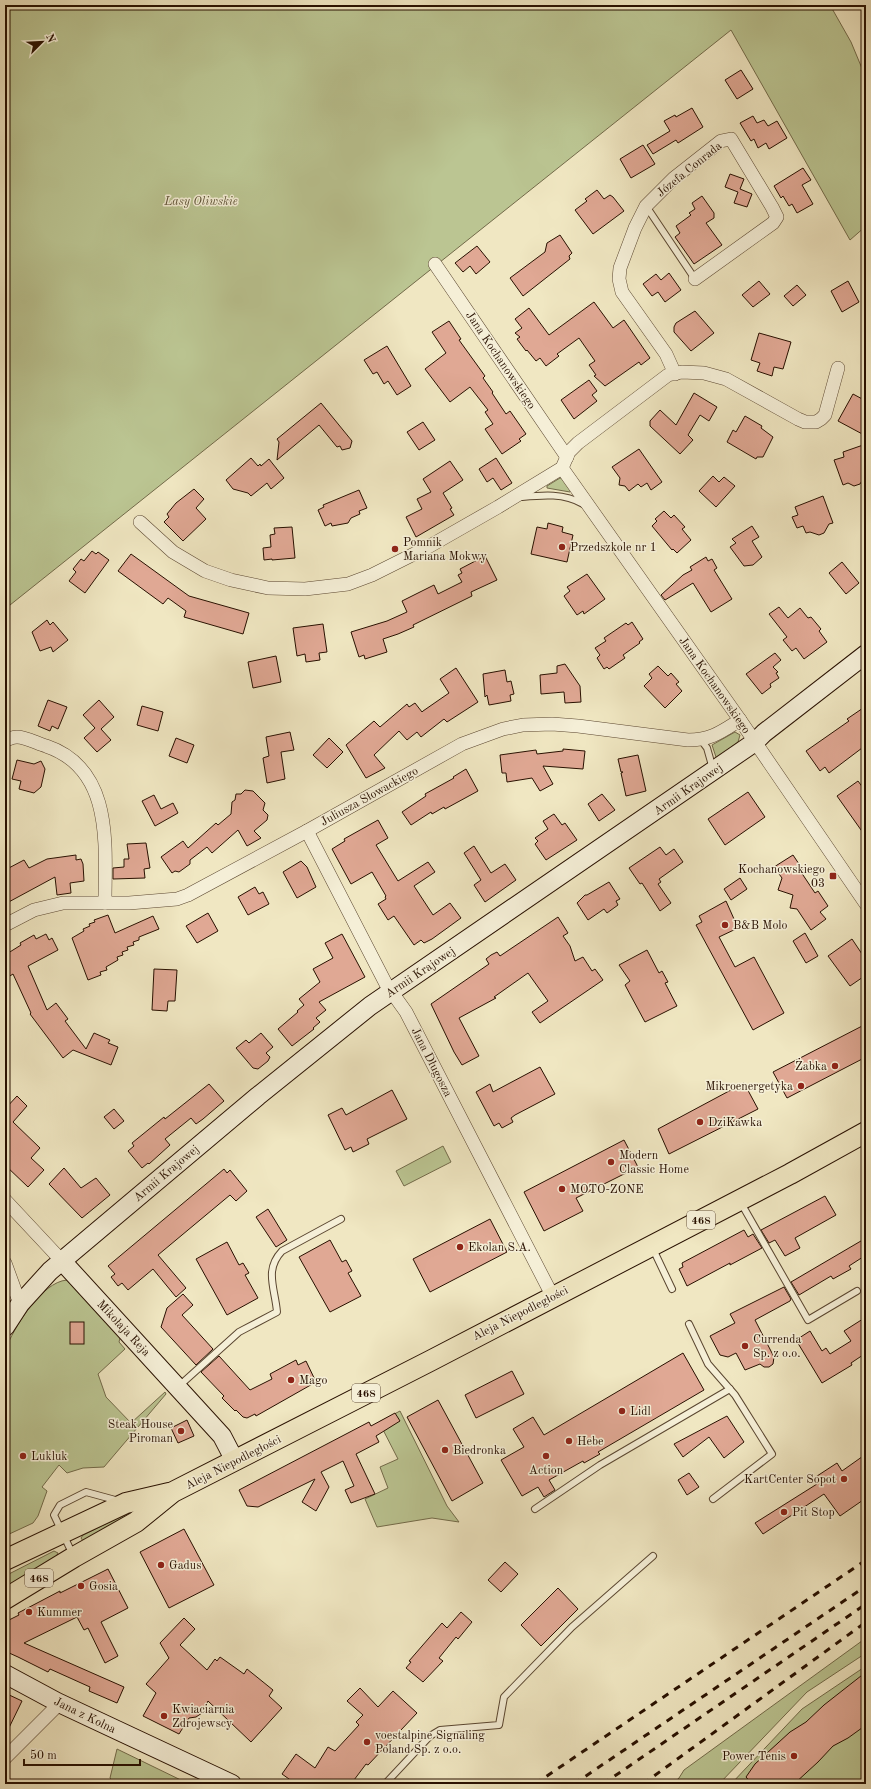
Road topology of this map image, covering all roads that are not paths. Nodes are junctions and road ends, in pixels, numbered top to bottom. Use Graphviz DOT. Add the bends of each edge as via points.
graph roads {
  1 [pos="646,206"];
  2 [pos="435,264"];
  3 [pos="696,279"];
  4 [pos="838,368"];
  5 [pos="675,374"];
  6 [pos="565,462"];
  7 [pos="514,497"];
  8 [pos="590,508"];
  9 [pos="140,522"];
  10 [pos="866,654"];
  11 [pos="740,720"];
  12 [pos="5,740"];
  13 [pos="700,740"];
  14 [pos="755,742"];
  15 [pos="714,771"];
  16 [pos="306,831"];
  17 [pos="106,903"];
  18 [pos="866,904"];
  19 [pos="5,925"];
  20 [pos="391,991"];
  21 [pos="866,1132"];
  22 [pos="5,1200"];
  23 [pos="739,1200"];
  24 [pos="341,1219"];
  25 [pos="651,1246"];
  26 [pos="62,1261"];
  27 [pos="5,1262"];
  28 [pos="672,1289"];
  29 [pos="857,1291"];
  30 [pos="553,1296"];
  31 [pos="20,1304"];
  32 [pos="689,1324"];
  33 [pos="5,1327"];
  34 [pos="179,1387"];
  35 [pos="730,1389"];
  36 [pos="235,1461"];
  37 [pos="173,1492"];
  38 [pos="713,1499"];
  39 [pos="126,1503"];
  40 [pos="535,1509"];
  41 [pos="62,1532"];
  42 [pos="653,1556"];
  43 [pos="74,1557"];
  44 [pos="5,1560"];
  45 [pos="5,1599"];
  46 [pos="5,1674"];
  47 [pos="57,1702"];
  48 [pos="5,1758"];
  49 [pos="232,1784"];
  50 [pos="385,1784"];
  1 -- 3 [label="lane"];
  1 -- 3 [label="street, Józefa Conrada" via="674,178 722,141 731,139 777,217 773,223"];
  1 -- 5 [label="street, Józefa Conrada" via="627,249 619,279 622,292 666,354"];
  2 -- 6 [label="street, Jana Kochanowskiego"];
  4 -- 5 [label="street" via="825,415 811,422 798,419 726,379 704,373"];
  5 -- 6 [label="street" via="660,381 578,443"];
  6 -- 7 [label="street"];
  6 -- 8 [label="street, Jana Kochanowskiego"];
  7 -- 8 [label="lane" via="546,494 565,496"];
  7 -- 9 [label="street" via="372,576 348,584 305,590 268,588 205,571 173,552"];
  8 -- 11 [label="street, Jana Kochanowskiego"];
  10 -- 14 [label="street, Armii Krajowej"];
  11 -- 13 [label="street, Juliusza Słowackiego" via="714,737"];
  11 -- 14 [label="street, Jana Kochanowskiego"];
  12 -- 17 [label="street" via="17,737 54,749 74,762 87,776 99,800 105,832"];
  13 -- 15 [label="lane" via="707,748"];
  13 -- 16 [label="street, Juliusza Słowackiego" via="552,724 503,729 462,744"];
  14 -- 15 [label="street, Armii Krajowej"];
  14 -- 18 [label="street, Jana Kochanowskiego"];
  15 -- 20 [label="street, Armii Krajowej"];
  16 -- 17 [label="street, Juliusza Słowackiego" via="177,899"];
  16 -- 20 [label="street, Jana Długosza"];
  17 -- 19 [label="street, Juliusza Słowackiego" via="62,903 34,910"];
  20 -- 26 [label="street, Armii Krajowej" via="258,1096"];
  20 -- 30 [label="street, Jana Długosza" via="406,1012"];
  21 -- 23 [label="main road, Aleja Niepodległości / 468"];
  22 -- 26 [label="street, Mikołaja Reja"];
  23 -- 25 [label="main road, Aleja Niepodległości / 468"];
  23 -- 29 [label="lane" via="808,1320"];
  24 -- 34 [label="lane" via="282,1251 275,1258 272,1281 278,1312 239,1332"];
  25 -- 28 [label="lane"];
  25 -- 30 [label="main road, Aleja Niepodległości / 468"];
  26 -- 31 [label="street, Armii Krajowej"];
  26 -- 34 [label="street, Mikołaja Reja"];
  27 -- 31 [label="street"];
  30 -- 36 [label="main road, Aleja Niepodległości / 468"];
  31 -- 33 [label="street, Armii Krajowej"];
  32 -- 35 [label="lane" via="708,1364"];
  34 -- 36 [label="street, Mikołaja Reja" via="222,1436"];
  35 -- 38 [label="lane" via="772,1454"];
  35 -- 40 [label="lane" via="600,1465"];
  36 -- 37 [label="main road, Aleja Niepodległości / 468"];
  37 -- 39 [label="main road, Aleja Niepodległości / 468"];
  37 -- 43 [label="main road, Aleja Niepodległości / 468" via="136,1522"];
  39 -- 41 [label="main road, Aleja Niepodległości / 468"];
  39 -- 41 [label="lane" via="86,1492 60,1504 54,1515"];
  41 -- 43 [label="lane"];
  41 -- 44 [label="main road, Aleja Niepodległości / 468"];
  42 -- 50 [label="lane" via="572,1627 504,1697 498,1725 440,1730 430,1736"];
  43 -- 45 [label="main road, Aleja Niepodległości / 468"];
  46 -- 47 [label="street, Jana z Kolna"];
  47 -- 48 [label="street" via="54,1709"];
  47 -- 49 [label="street, Jana z Kolna"];
}
